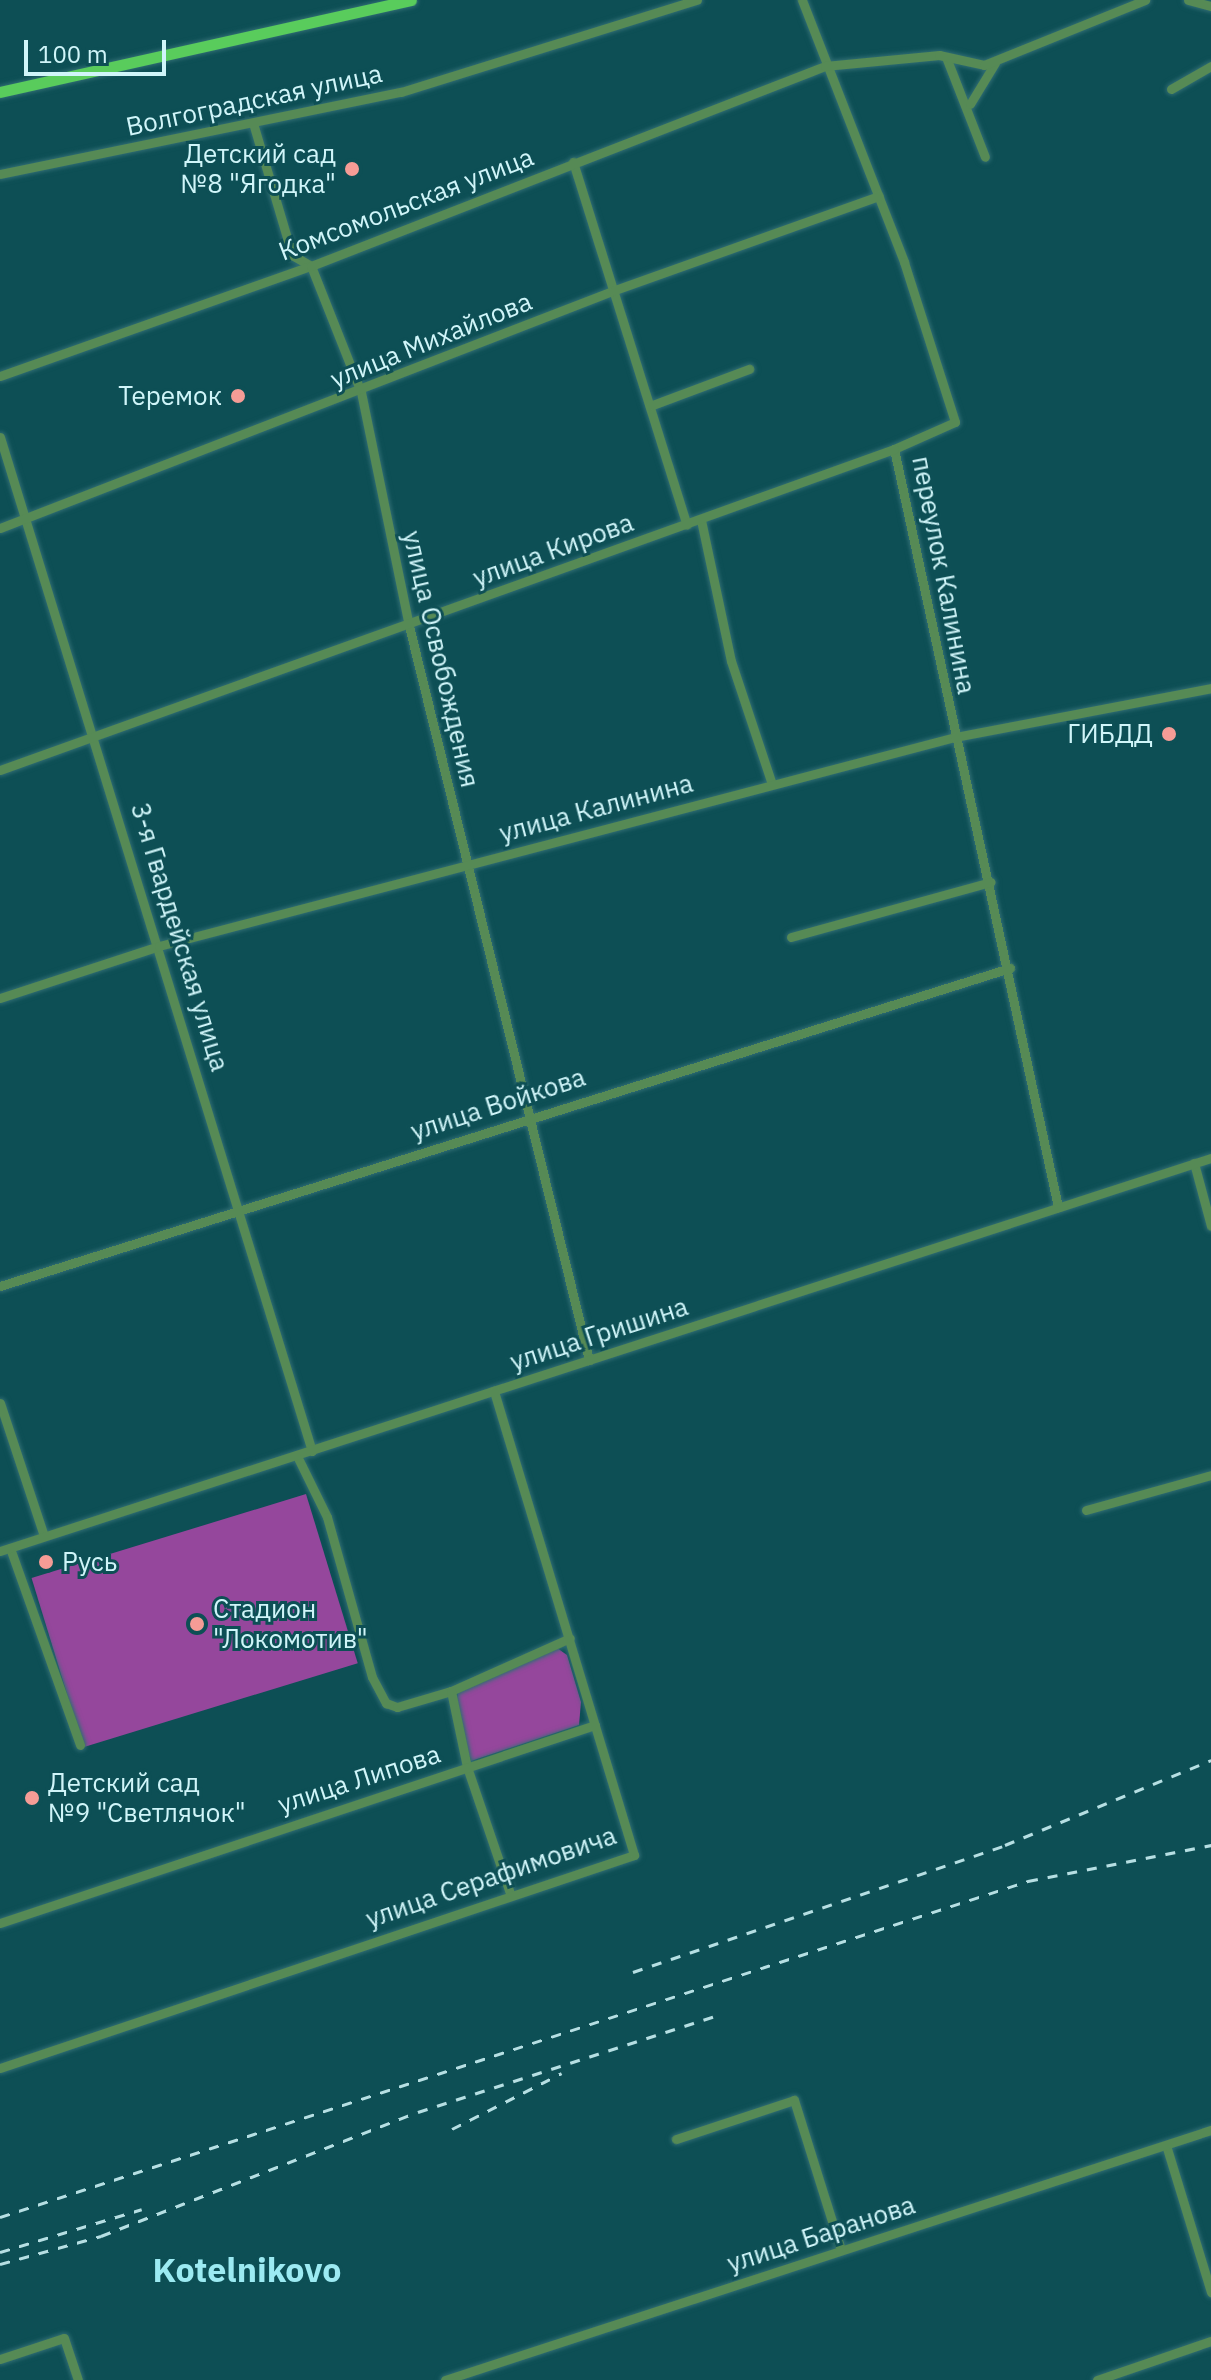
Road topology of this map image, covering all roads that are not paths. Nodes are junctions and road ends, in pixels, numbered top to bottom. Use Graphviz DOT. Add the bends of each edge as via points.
graph roads {
  1 [pos="411,0"];
  2 [pos="697,0"];
  3 [pos="802,0"];
  4 [pos="1188,0"];
  5 [pos="1140,1"];
  6 [pos="1211,6"];
  7 [pos="946,57"];
  8 [pos="995,63"];
  9 [pos="825,66"];
  10 [pos="1211,66"];
  11 [pos="1171,89"];
  12 [pos="0,92"];
  13 [pos="970,104"];
  14 [pos="253,123"];
  15 [pos="985,157"];
  16 [pos="573,162"];
  17 [pos="0,174"];
  18 [pos="879,196"];
  19 [pos="311,266"];
  20 [pos="615,290"];
  21 [pos="749,369"];
  22 [pos="0,376"];
  23 [pos="361,392"];
  24 [pos="650,406"];
  25 [pos="0,437"];
  26 [pos="894,449"];
  27 [pos="27,519"];
  28 [pos="701,520"];
  29 [pos="687,525"];
  30 [pos="0,528"];
  31 [pos="409,626"];
  32 [pos="1211,688"];
  33 [pos="96,735"];
  34 [pos="955,737"];
  35 [pos="0,770"];
  36 [pos="772,784"];
  37 [pos="466,866"];
  38 [pos="991,882"];
  39 [pos="791,937"];
  40 [pos="159,946"];
  41 [pos="1010,968"];
  42 [pos="0,998"];
  43 [pos="524,1118"];
  44 [pos="1211,1158"];
  45 [pos="1194,1163"];
  46 [pos="1058,1207"];
  47 [pos="239,1209"];
  48 [pos="1211,1226"];
  49 [pos="0,1286"];
  50 [pos="589,1360"];
  51 [pos="494,1391"];
  52 [pos="0,1403"];
  53 [pos="312,1451"];
  54 [pos="297,1456"];
  55 [pos="1211,1475"];
  56 [pos="1086,1510"];
  57 [pos="44,1536"];
  58 [pos="5,1549"];
  59 [pos="570,1638"];
  60 [pos="451,1691"];
  61 [pos="595,1725"];
  62 [pos="80,1745"];
  63 [pos="467,1767"];
  64 [pos="511,1896"];
  65 [pos="0,1923"];
  66 [pos="0,2068"];
  67 [pos="1211,2130"];
  68 [pos="676,2139"];
  69 [pos="1166,2145"];
  70 [pos="841,2250"];
  71 [pos="1211,2292"];
  72 [pos="1211,2341"];
  73 [pos="0,2359"];
  74 [pos="78,2380"];
  75 [pos="445,2380"];
  76 [pos="1097,2380"];
  1 -- 12 [label="main road"];
  2 -- 14 [label="street, Волгоградская улица" via="401,92"];
  3 -- 9 [label="street, переулок Калинина"];
  4 -- 6 [label="street"];
  5 -- 8 [label="street"];
  7 -- 8 [label="street, Комсомольская улица"];
  7 -- 9 [label="street, Комсомольская улица"];
  7 -- 13 [label="street"];
  8 -- 13 [label="street"];
  9 -- 16 [label="street, Комсомольская улица"];
  9 -- 18 [label="street, переулок Калинина"];
  10 -- 11 [label="street"];
  13 -- 15 [label="street"];
  14 -- 17 [label="street, Волгоградская улица"];
  14 -- 19 [label="street, улица Освобождения" via="292,255"];
  16 -- 19 [label="street, Комсомольская улица"];
  16 -- 20 [label="street"];
  18 -- 20 [label="street, улица Михайлова"];
  18 -- 26 [label="street, переулок Калинина" via="955,422"];
  19 -- 22 [label="street, Комсомольская улица"];
  19 -- 23 [label="street, улица Освобождения"];
  20 -- 23 [label="street, улица Михайлова"];
  20 -- 24 [label="street"];
  21 -- 24 [label="street"];
  23 -- 27 [label="street, улица Михайлова"];
  23 -- 31 [label="street, улица Освобождения"];
  24 -- 29 [label="street"];
  25 -- 27 [label="street, 3-я Гвардейская улица"];
  26 -- 28 [label="street, улица Кирова"];
  26 -- 34 [label="street, переулок Калинина"];
  27 -- 30 [label="street, улица Михайлова"];
  27 -- 33 [label="street, 3-я Гвардейская улица"];
  28 -- 29 [label="street, улица Кирова"];
  28 -- 36 [label="street" via="731,661"];
  29 -- 31 [label="street, улица Кирова"];
  31 -- 33 [label="street, улица Кирова"];
  31 -- 37 [label="street, улица Освобождения"];
  32 -- 34 [label="street, улица Калинина"];
  33 -- 35 [label="street, улица Кирова"];
  33 -- 40 [label="street, 3-я Гвардейская улица"];
  34 -- 36 [label="street, улица Калинина"];
  34 -- 38 [label="street, переулок Калинина"];
  36 -- 37 [label="street, улица Калинина"];
  37 -- 40 [label="street, улица Калинина"];
  37 -- 43 [label="street, улица Освобождения"];
  38 -- 39 [label="street"];
  38 -- 41 [label="street, переулок Калинина"];
  40 -- 42 [label="street, улица Калинина"];
  40 -- 47 [label="street, 3-я Гвардейская улица"];
  41 -- 43 [label="street, улица Войкова"];
  41 -- 46 [label="street, переулок Калинина"];
  43 -- 47 [label="street, улица Войкова"];
  43 -- 50 [label="street, улица Освобождения"];
  44 -- 45 [label="street, улица Гришина"];
  45 -- 46 [label="street, улица Гришина"];
  45 -- 48 [label="street"];
  46 -- 50 [label="street, улица Гришина"];
  47 -- 49 [label="street, улица Войкова"];
  47 -- 53 [label="street, 3-я Гвардейская улица"];
  50 -- 51 [label="street, улица Гришина"];
  51 -- 53 [label="street, улица Гришина"];
  51 -- 59 [label="street, улица Серафимовича"];
  52 -- 57 [label="street"];
  53 -- 54 [label="street, улица Гришина"];
  54 -- 57 [label="street, улица Гришина"];
  54 -- 60 [label="street" via="327,1517 376,1690 397,1707"];
  55 -- 56 [label="street"];
  57 -- 58 [label="street, улица Гришина"];
  58 -- 62 [label="street"];
  59 -- 60 [label="street"];
  59 -- 61 [label="street, улица Серафимовича"];
  60 -- 63 [label="street"];
  61 -- 63 [label="street, улица Липова"];
  61 -- 64 [label="street, улица Серафимовича" via="634,1855"];
  63 -- 64 [label="street"];
  63 -- 65 [label="street, улица Липова"];
  64 -- 66 [label="street, улица Серафимовича"];
  67 -- 69 [label="street, улица Баранова"];
  68 -- 70 [label="street" via="794,2100"];
  69 -- 70 [label="street, улица Баранова"];
  69 -- 71 [label="street"];
  70 -- 75 [label="street, улица Баранова"];
  72 -- 76 [label="street"];
  73 -- 74 [label="street" via="64,2338"];
}
